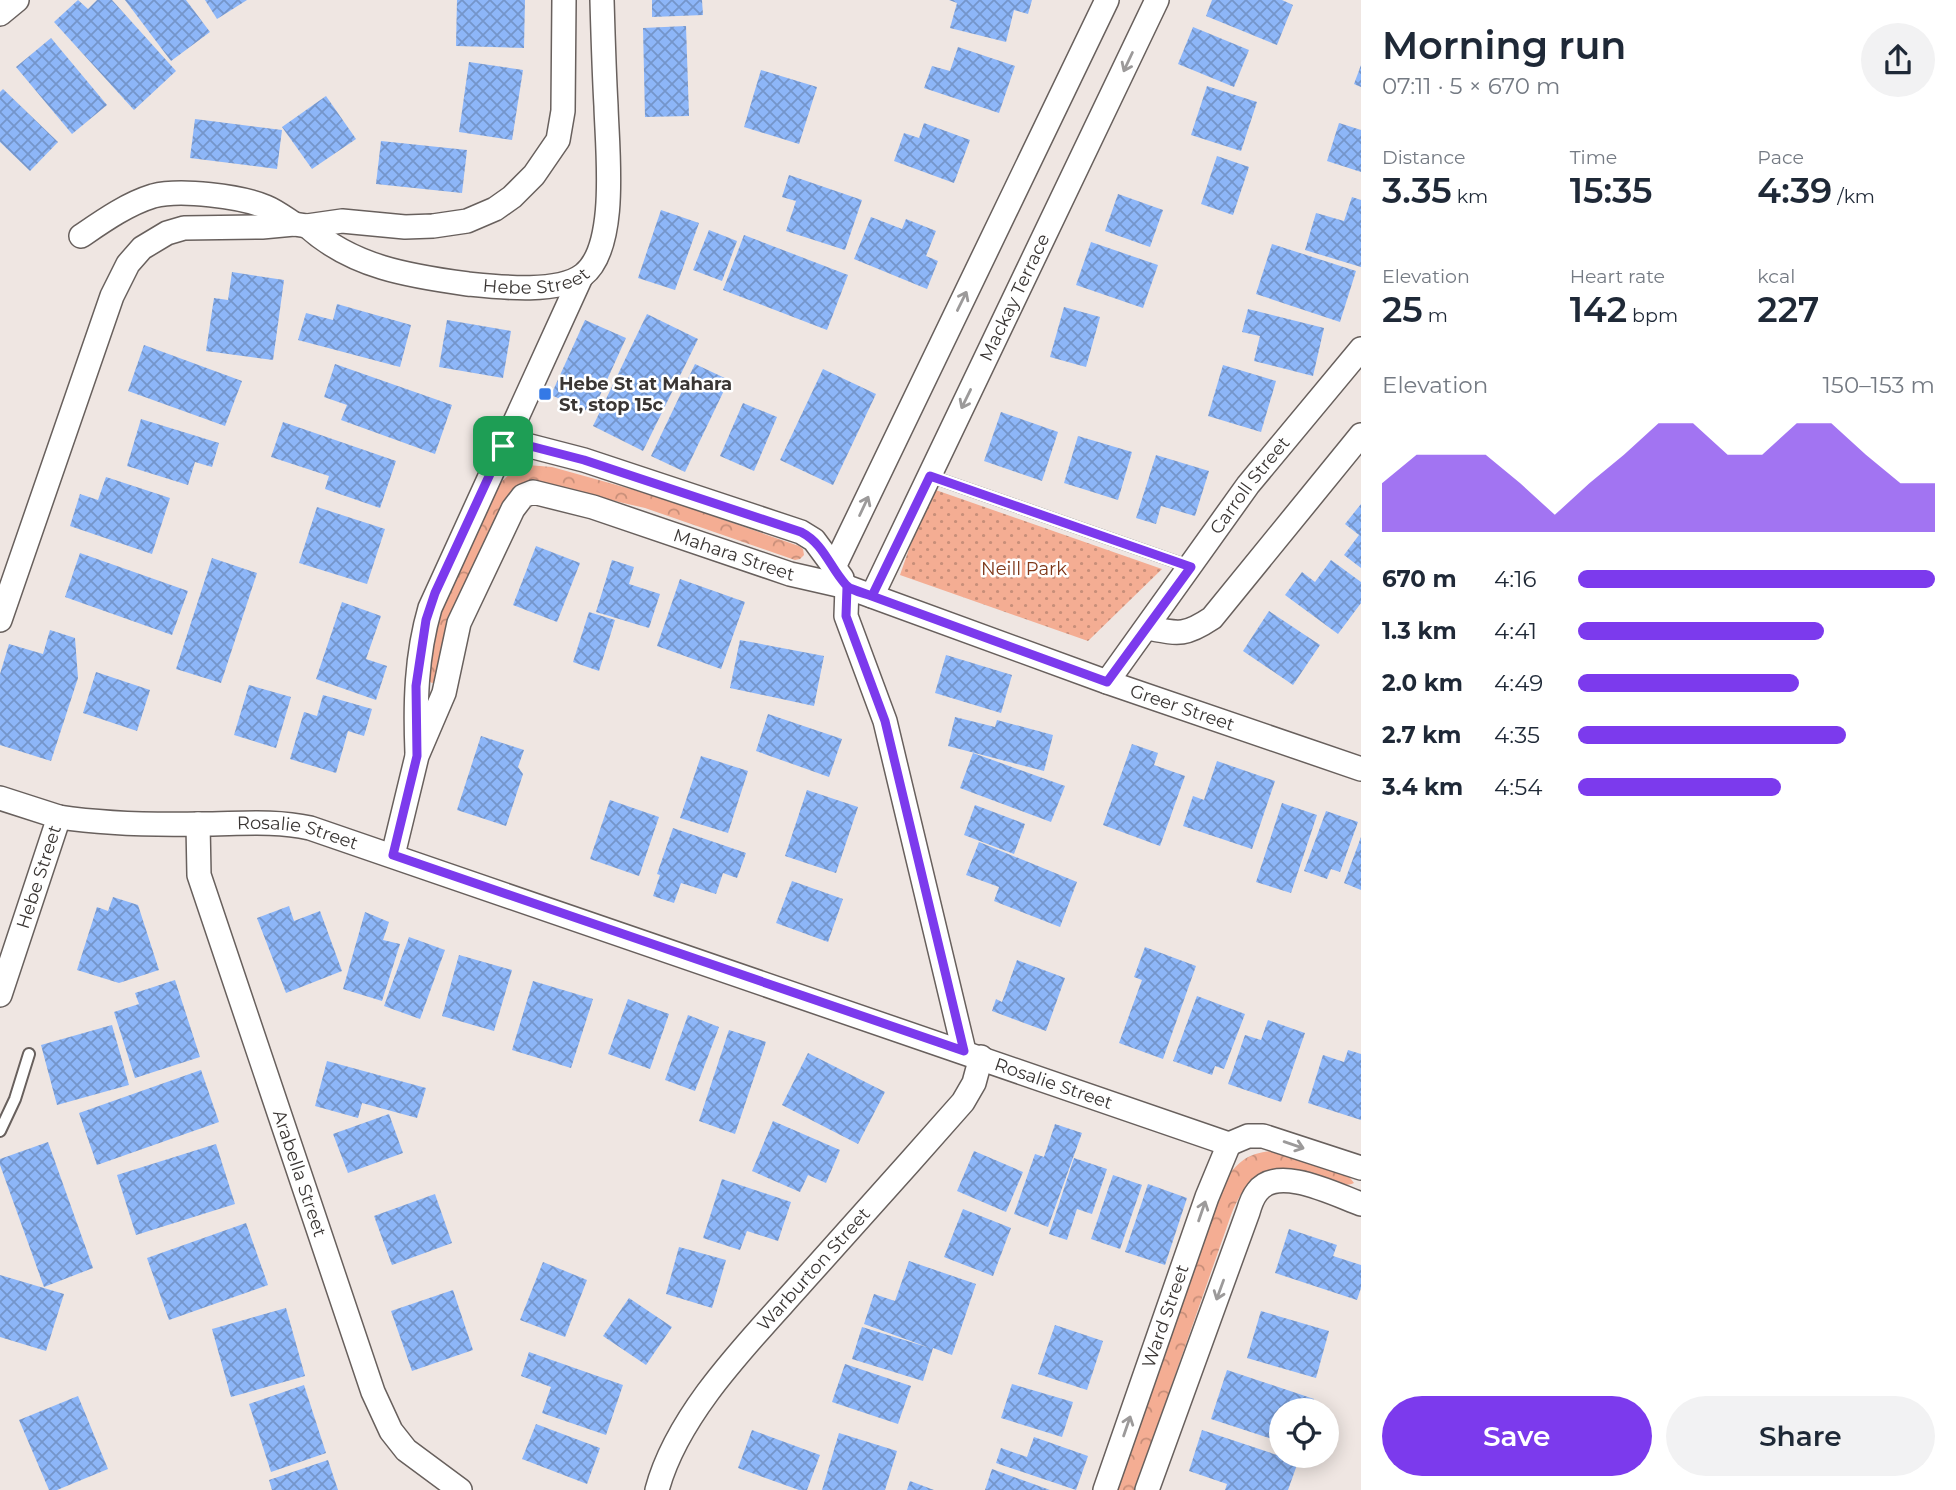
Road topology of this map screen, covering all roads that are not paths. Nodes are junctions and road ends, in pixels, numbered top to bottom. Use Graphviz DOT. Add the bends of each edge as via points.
graph roads {
  1 [pos="17,0"];
  2 [pos="564,0"];
  3 [pos="602,0"];
  4 [pos="1107,0"];
  5 [pos="1157,0"];
  6 [pos="0,14"];
  7 [pos="300,225"];
  8 [pos="81,236"];
  9 [pos="581,277"];
  10 [pos="1361,349"];
  11 [pos="1361,435"];
  12 [pos="503,446"];
  13 [pos="930,476"];
  14 [pos="834,567"];
  15 [pos="1191,567"];
  16 [pos="847,587"];
  17 [pos="872,596"];
  18 [pos="0,620"];
  19 [pos="1148,628"];
  20 [pos="1107,682"];
  21 [pos="417,756"];
  22 [pos="1361,769"];
  23 [pos="0,798"];
  24 [pos="59,817"];
  25 [pos="198,824"];
  26 [pos="393,855"];
  27 [pos="0,995"];
  28 [pos="29,1054"];
  29 [pos="972,1054"];
  30 [pos="0,1131"];
  31 [pos="1228,1144"];
  32 [pos="1361,1168"];
  33 [pos="1361,1204"];
  34 [pos="460,1490"];
  35 [pos="657,1490"];
  36 [pos="1105,1490"];
  37 [pos="1147,1490"];
  1 -- 6 [label="street"];
  2 -- 7 [label="street" via="560,130 543,164 512,197 486,214 444,225 405,227 342,221"];
  3 -- 9 [label="street, Hebe Street" via="608,199 599,249"];
  14 -- 4 [label="street, one-way"];
  5 -- 13 [label="street, Mackay Terrace, one-way"];
  7 -- 8 [label="street, Hebe Street" via="252,202 180,192 141,201"];
  7 -- 9 [label="street, Hebe Street" via="337,250 400,273 490,286 535,287"];
  7 -- 18 [label="street" via="184,228 150,242 128,264 108,309"];
  9 -- 12 [label="street, Mahara Street"];
  10 -- 15 [label="street, Carroll Street" via="1248,485"];
  11 -- 19 [label="street" via="1212,618 1194,631"];
  12 -- 14 [label="street" via="530,446 584,460 801,532 814,540"];
  12 -- 21 [label="street, Mahara Street" via="426,620 416,686"];
  13 -- 15 [label="lane"];
  13 -- 17 [label="street, Mackay Terrace"];
  14 -- 16 [label="street"];
  15 -- 19 [label="street, Carroll Street"];
  16 -- 17 [label="street, Greer Street"];
  16 -- 21 [label="street, Mahara Street" via="790,575 564,499 530,493 513,509 465,606 440,707"];
  16 -- 29 [label="street" via="846,616 885,721"];
  17 -- 20 [label="street, Greer Street"];
  19 -- 20 [label="street, Carroll Street"];
  20 -- 22 [label="street, Greer Street"];
  21 -- 26 [label="street, Mahara Street"];
  23 -- 24 [label="street, Hebe Street"];
  24 -- 25 [label="street, Rosalie Street"];
  24 -- 27 [label="street, Hebe Street"];
  25 -- 26 [label="street, Rosalie Street" via="295,824"];
  25 -- 34 [label="street, Arabella Street" via="200,875 373,1392 391,1431 406,1450"];
  26 -- 29 [label="street, Rosalie Street"];
  28 -- 30 [label="lane"];
  29 -- 31 [label="street, Rosalie Street"];
  29 -- 35 [label="street, Warburton Street" via="974,1083 963,1102 723,1372 678,1437"];
  31 -- 32 [label="street, one-way" via="1263,1136"];
  36 -- 31 [label="street, Ward Street, one-way"];
  33 -- 37 [label="street, one-way" via="1283,1179 1258,1190"];
}
